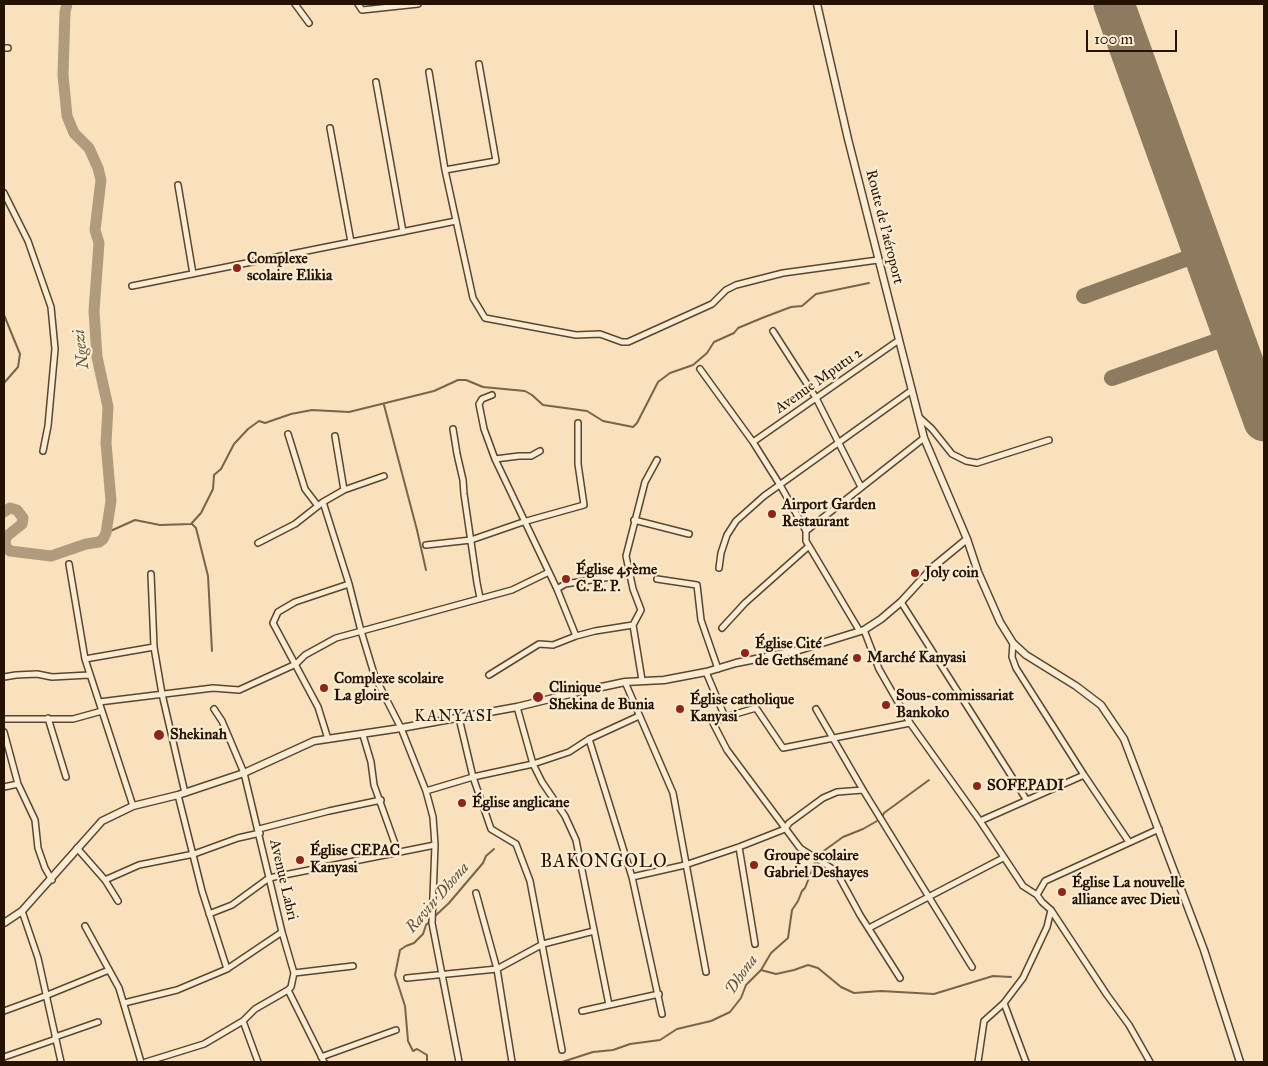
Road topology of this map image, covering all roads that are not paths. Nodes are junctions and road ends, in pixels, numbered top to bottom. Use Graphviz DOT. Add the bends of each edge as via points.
graph roads {
  1 [pos="296,4"];
  2 [pos="358,4"];
  3 [pos="418,4"];
  4 [pos="818,4"];
  5 [pos="309,23"];
  6 [pos="478,64"];
  7 [pos="429,72"];
  8 [pos="376,82"];
  9 [pos="330,128"];
  10 [pos="445,170"];
  11 [pos="178,185"];
  12 [pos="4,193"];
  13 [pos="456,221"];
  14 [pos="403,232"];
  15 [pos="351,242"];
  16 [pos="878,260"];
  17 [pos="194,274"];
  18 [pos="132,286"];
  19 [pos="772,332"];
  20 [pos="899,340"];
  21 [pos="700,370"];
  22 [pos="912,390"];
  23 [pos="492,395"];
  24 [pos="816,398"];
  25 [pos="919,417"];
  26 [pos="578,423"];
  27 [pos="453,429"];
  28 [pos="288,434"];
  29 [pos="335,436"];
  30 [pos="924,438"];
  31 [pos="1049,440"];
  32 [pos="753,442"];
  33 [pos="839,442"];
  34 [pos="43,451"];
  35 [pos="540,452"];
  36 [pos="495,459"];
  37 [pos="657,460"];
  38 [pos="384,476"];
  39 [pos="780,485"];
  40 [pos="861,487"];
  41 [pos="344,490"];
  42 [pos="320,504"];
  43 [pos="634,520"];
  44 [pos="523,522"];
  45 [pos="806,530"];
  46 [pos="688,534"];
  47 [pos="967,538"];
  48 [pos="471,540"];
  49 [pos="258,543"];
  50 [pos="426,545"];
  51 [pos="809,546"];
  52 [pos="69,564"];
  53 [pos="719,568"];
  54 [pos="549,572"];
  55 [pos="151,574"];
  56 [pos="630,574"];
  57 [pos="657,579"];
  58 [pos="349,584"];
  59 [pos="556,589"];
  60 [pos="480,598"];
  61 [pos="901,602"];
  62 [pos="633,625"];
  63 [pos="722,628"];
  64 [pos="862,630"];
  65 [pos="361,632"];
  66 [pos="576,636"];
  67 [pos="1014,643"];
  68 [pos="154,647"];
  69 [pos="85,659"];
  70 [pos="296,664"];
  71 [pos="718,669"];
  72 [pos="706,672"];
  73 [pos="89,675"];
  74 [pos="489,675"];
  75 [pos="4,677"];
  76 [pos="642,680"];
  77 [pos="625,682"];
  78 [pos="162,694"];
  79 [pos="99,702"];
  80 [pos="517,707"];
  81 [pos="816,709"];
  82 [pos="214,710"];
  83 [pos="102,711"];
  84 [pos="639,716"];
  85 [pos="725,717"];
  86 [pos="48,718"];
  87 [pos="459,718"];
  88 [pos="4,719"];
  89 [pos="910,723"];
  90 [pos="401,728"];
  91 [pos="4,732"];
  92 [pos="363,735"];
  93 [pos="834,738"];
  94 [pos="328,739"];
  95 [pos="589,739"];
  96 [pos="533,764"];
  97 [pos="244,774"];
  98 [pos="1084,775"];
  99 [pos="473,776"];
  100 [pos="66,777"];
  101 [pos="18,784"];
  102 [pos="4,787"];
  103 [pos="863,790"];
  104 [pos="426,791"];
  105 [pos="181,794"];
  106 [pos="381,800"];
  107 [pos="1026,800"];
  108 [pos="133,806"];
  109 [pos="980,821"];
  110 [pos="785,829"];
  111 [pos="1159,829"];
  112 [pos="259,831"];
  113 [pos="1129,842"];
  114 [pos="435,845"];
  115 [pos="739,847"];
  116 [pos="77,848"];
  117 [pos="398,852"];
  118 [pos="194,854"];
  119 [pos="1003,858"];
  120 [pos="685,865"];
  121 [pos="632,877"];
  122 [pos="269,878"];
  123 [pos="52,880"];
  124 [pos="104,880"];
  125 [pos="476,893"];
  126 [pos="1037,895"];
  127 [pos="930,896"];
  128 [pos="118,901"];
  129 [pos="1051,910"];
  130 [pos="22,911"];
  131 [pos="209,914"];
  132 [pos="4,923"];
  133 [pos="84,926"];
  134 [pos="869,928"];
  135 [pos="594,931"];
  136 [pos="282,932"];
  137 [pos="543,944"];
  138 [pos="755,944"];
  139 [pos="353,966"];
  140 [pos="972,966"];
  141 [pos="227,969"];
  142 [pos="497,969"];
  143 [pos="109,970"];
  144 [pos="294,972"];
  145 [pos="706,972"];
  146 [pos="442,974"];
  147 [pos="407,978"];
  148 [pos="900,978"];
  149 [pos="288,990"];
  150 [pos="659,994"];
  151 [pos="45,996"];
  152 [pos="124,1003"];
  153 [pos="1004,1003"];
  154 [pos="609,1005"];
  155 [pos="4,1011"];
  156 [pos="582,1011"];
  157 [pos="662,1014"];
  158 [pos="243,1021"];
  159 [pos="98,1022"];
  160 [pos="396,1030"];
  161 [pos="55,1038"];
  162 [pos="562,1050"];
  163 [pos="4,1057"];
  164 [pos="322,1060"];
  165 [pos="61,1062"];
  166 [pos="141,1062"];
  167 [pos="146,1062"];
  168 [pos="258,1062"];
  169 [pos="460,1062"];
  170 [pos="512,1062"];
  171 [pos="978,1062"];
  172 [pos="1026,1062"];
  173 [pos="1150,1062"];
  174 [pos="1240,1062"];
  1 -- 5 [label="street"];
  2 -- 3 [label="street" via="362,10"];
  4 -- 16 [label="street, Route de l'aéroport"];
  6 -- 10 [label="street" via="496,161"];
  7 -- 10 [label="street"];
  8 -- 14 [label="street"];
  9 -- 15 [label="street"];
  10 -- 13 [label="street"];
  11 -- 17 [label="street"];
  12 -- 34 [label="street" via="28,241 51,307 55,349"];
  13 -- 14 [label="street"];
  13 -- 16 [label="street" via="473,298 485,318 576,335 600,334 622,342 712,304 736,284 782,273"];
  14 -- 15 [label="street"];
  15 -- 17 [label="street"];
  16 -- 20 [label="street, Route de l'aéroport"];
  17 -- 18 [label="street"];
  19 -- 24 [label="street"];
  20 -- 22 [label="street, Route de l'aéroport"];
  20 -- 24 [label="street, Avenue Mputu 2"];
  21 -- 32 [label="street"];
  22 -- 25 [label="street, Route de l'aéroport"];
  22 -- 33 [label="street"];
  23 -- 36 [label="street" via="479,404"];
  24 -- 32 [label="street, Avenue Mputu 2"];
  24 -- 33 [label="street"];
  25 -- 30 [label="street, Route de l'aéroport"];
  25 -- 31 [label="street" via="952,454 966,461 977,462"];
  26 -- 44 [label="street" via="578,464 584,505"];
  27 -- 48 [label="street"];
  28 -- 42 [label="street" via="305,489"];
  29 -- 41 [label="street"];
  30 -- 40 [label="street"];
  30 -- 47 [label="street, Route de l'aéroport"];
  32 -- 39 [label="street"];
  33 -- 39 [label="street"];
  33 -- 40 [label="street"];
  35 -- 36 [label="street" via="531,456"];
  36 -- 44 [label="street"];
  37 -- 43 [label="street" via="645,482"];
  38 -- 41 [label="street"];
  39 -- 45 [label="street"];
  39 -- 53 [label="street" via="736,521 720,553"];
  40 -- 45 [label="street"];
  41 -- 42 [label="street"];
  42 -- 49 [label="street" via="295,524"];
  42 -- 58 [label="street"];
  43 -- 46 [label="street"];
  43 -- 56 [label="street" via="626,556"];
  44 -- 48 [label="street"];
  44 -- 54 [label="street"];
  45 -- 51 [label="street"];
  47 -- 61 [label="street" via="933,567"];
  47 -- 67 [label="street, Route de l'aéroport" via="1000,622"];
  48 -- 50 [label="street"];
  48 -- 60 [label="street"];
  51 -- 63 [label="street"];
  51 -- 64 [label="street"];
  52 -- 69 [label="street"];
  54 -- 59 [label="street"];
  54 -- 60 [label="street" via="512,590"];
  55 -- 68 [label="street"];
  56 -- 59 [label="street" via="564,584"];
  56 -- 62 [label="street" via="641,610"];
  57 -- 71 [label="street" via="696,585 701,620"];
  58 -- 65 [label="street"];
  58 -- 70 [label="street" via="295,602 278,612 273,623"];
  59 -- 66 [label="street"];
  60 -- 65 [label="street"];
  61 -- 64 [label="street" via="881,620"];
  61 -- 107 [label="street"];
  62 -- 66 [label="street"];
  62 -- 76 [label="street"];
  64 -- 71 [label="street" via="796,651"];
  64 -- 89 [label="street" via="879,669"];
  65 -- 70 [label="street" via="336,638 305,655"];
  65 -- 90 [label="street" via="375,677"];
  66 -- 74 [label="street" via="553,645 539,644"];
  67 -- 98 [label="street" via="1012,657 1016,668"];
  67 -- 111 [label="street, Route de l'aéroport" via="1026,655 1101,705 1124,739"];
  68 -- 69 [label="street"];
  68 -- 78 [label="street"];
  69 -- 73 [label="street"];
  70 -- 78 [label="street" via="239,690 213,688"];
  70 -- 94 [label="street" via="318,707"];
  71 -- 72 [label="street"];
  72 -- 76 [label="street" via="664,680"];
  72 -- 85 [label="street"];
  73 -- 75 [label="street"];
  73 -- 79 [label="street"];
  76 -- 77 [label="street"];
  77 -- 80 [label="street"];
  77 -- 84 [label="street"];
  78 -- 79 [label="street"];
  78 -- 105 [label="street"];
  79 -- 83 [label="street"];
  80 -- 87 [label="street"];
  80 -- 96 [label="street"];
  81 -- 93 [label="street"];
  82 -- 97 [label="street, Avenue Labri" via="222,721"];
  83 -- 86 [label="street" via="73,719"];
  83 -- 108 [label="street"];
  84 -- 95 [label="street"];
  84 -- 120 [label="street" via="673,793"];
  85 -- 93 [label="street" via="756,708 783,748"];
  85 -- 110 [label="street" via="713,723 727,750"];
  86 -- 88 [label="street"];
  86 -- 100 [label="street"];
  87 -- 90 [label="street"];
  87 -- 99 [label="street"];
  89 -- 93 [label="street"];
  89 -- 109 [label="street"];
  90 -- 92 [label="street"];
  90 -- 104 [label="street"];
  91 -- 101 [label="street"];
  92 -- 94 [label="street"];
  92 -- 106 [label="street" via="374,785"];
  93 -- 103 [label="street"];
  94 -- 97 [label="street" via="314,741"];
  95 -- 96 [label="street" via="569,752"];
  95 -- 121 [label="street"];
  96 -- 99 [label="street"];
  96 -- 135 [label="street" via="576,840"];
  97 -- 105 [label="street"];
  97 -- 112 [label="street, Avenue Labri"];
  98 -- 107 [label="street"];
  98 -- 113 [label="street"];
  99 -- 104 [label="street"];
  99 -- 137 [label="street" via="491,829 516,844 530,881"];
  101 -- 102 [label="street"];
  101 -- 123 [label="street" via="35,820 38,848 44,868"];
  103 -- 110 [label="street" via="837,792 823,798"];
  103 -- 127 [label="street"];
  104 -- 114 [label="street" via="434,817"];
  105 -- 108 [label="street"];
  105 -- 118 [label="street"];
  106 -- 112 [label="street"];
  106 -- 117 [label="street"];
  107 -- 109 [label="street"];
  108 -- 116 [label="street" via="102,821"];
  109 -- 119 [label="street"];
  110 -- 115 [label="street"];
  110 -- 134 [label="street" via="800,848 836,871"];
  111 -- 113 [label="street"];
  111 -- 174 [label="street, Route de l'aéroport" via="1204,950"];
  112 -- 118 [label="street"];
  112 -- 122 [label="street, Avenue Labri"];
  113 -- 126 [label="street" via="1045,881"];
  114 -- 117 [label="street"];
  114 -- 146 [label="street" via="432,924"];
  115 -- 120 [label="street"];
  115 -- 138 [label="street"];
  116 -- 123 [label="street"];
  116 -- 124 [label="street"];
  117 -- 122 [label="street"];
  118 -- 124 [label="street" via="139,866"];
  118 -- 131 [label="street"];
  119 -- 126 [label="street" via="1023,886"];
  119 -- 127 [label="street"];
  120 -- 121 [label="street"];
  120 -- 145 [label="street"];
  121 -- 150 [label="street"];
  122 -- 131 [label="street" via="232,905"];
  122 -- 136 [label="street, Avenue Labri"];
  123 -- 130 [label="street"];
  124 -- 128 [label="street"];
  125 -- 142 [label="street"];
  126 -- 129 [label="street"];
  127 -- 134 [label="street"];
  127 -- 140 [label="street"];
  129 -- 153 [label="street" via="1047,927 1023,978"];
  129 -- 173 [label="street" via="1129,1025"];
  130 -- 132 [label="street"];
  130 -- 151 [label="street" via="38,958"];
  131 -- 141 [label="street"];
  133 -- 143 [label="street"];
  134 -- 148 [label="street"];
  135 -- 137 [label="street"];
  135 -- 154 [label="street"];
  136 -- 141 [label="street"];
  136 -- 144 [label="street, Avenue Labri"];
  137 -- 142 [label="street"];
  137 -- 162 [label="street"];
  139 -- 144 [label="street"];
  141 -- 152 [label="street" via="177,990"];
  142 -- 146 [label="street"];
  142 -- 170 [label="street"];
  143 -- 151 [label="street"];
  143 -- 152 [label="street"];
  144 -- 149 [label="street"];
  146 -- 147 [label="street"];
  146 -- 169 [label="street"];
  149 -- 158 [label="street" via="255,1009"];
  149 -- 164 [label="street"];
  150 -- 154 [label="street"];
  150 -- 157 [label="street"];
  151 -- 155 [label="street"];
  151 -- 161 [label="street"];
  152 -- 166 [label="street"];
  153 -- 171 [label="street" via="984,1020"];
  153 -- 172 [label="street"];
  154 -- 156 [label="street"];
  158 -- 167 [label="street" via="204,1044"];
  158 -- 168 [label="street"];
  159 -- 161 [label="street"];
  160 -- 164 [label="street"];
  161 -- 163 [label="street"];
  161 -- 165 [label="street"];
}
